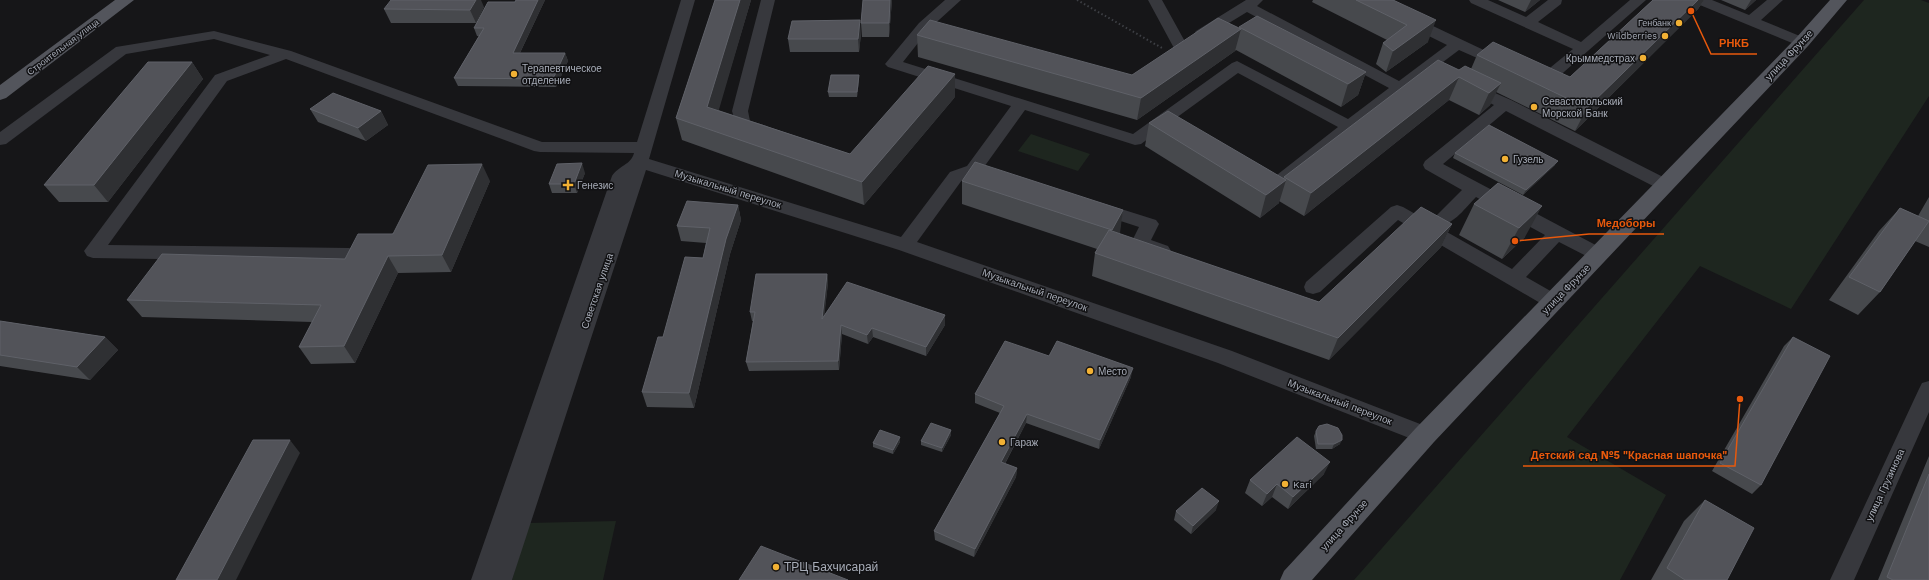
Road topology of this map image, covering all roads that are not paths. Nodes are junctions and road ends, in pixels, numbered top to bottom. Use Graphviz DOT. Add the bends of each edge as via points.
graph roads {
  1 [pos="126,0"];
  2 [pos="688,0"];
  3 [pos="768,0"];
  4 [pos="954,0"];
  5 [pos="1155,0"];
  6 [pos="1367,0"];
  7 [pos="1476,0"];
  8 [pos="1555,0"];
  9 [pos="1639,0"];
  10 [pos="1700,0"];
  11 [pos="1776,0"];
  12 [pos="1839,0"];
  13 [pos="1251,3"];
  14 [pos="1751,21"];
  15 [pos="1527,24"];
  16 [pos="924,26"];
  17 [pos="939,31"];
  18 [pos="1802,42"];
  19 [pos="1458,44"];
  20 [pos="1583,48"];
  21 [pos="286,54"];
  22 [pos="1428,66"];
  23 [pos="1400,88"];
  24 [pos="0,94"];
  25 [pos="1021,104"];
  26 [pos="1505,104"];
  27 [pos="1348,126"];
  28 [pos="778,137"];
  29 [pos="0,140"];
  30 [pos="642,155"];
  31 [pos="1246,169"];
  32 [pos="972,170"];
  33 [pos="1010,181"];
  34 [pos="1665,185"];
  35 [pos="1474,189"];
  36 [pos="1084,204"];
  37 [pos="1441,220"];
  38 [pos="1557,233"];
  39 [pos="904,245"];
  40 [pos="349,255"];
  41 [pos="1598,255"];
  42 [pos="1176,256"];
  43 [pos="1514,278"];
  44 [pos="1313,287"];
  45 [pos="1554,302"];
  46 [pos="1929,389"];
  47 [pos="1425,435"];
  48 [pos="483,580"];
  49 [pos="500,580"];
  50 [pos="1294,580"];
  51 [pos="1842,580"];
  1 -- 24 [label="main road, Строительная улица"];
  2 -- 30 [label="street, Советская улица"];
  3 -- 28 [label="street" via="740,111 743,124"];
  4 -- 16 [label="street"];
  5 -- 13 [label="street" via="1175,50"];
  6 -- 19 [label="street"];
  7 -- 15 [label="street"];
  8 -- 15 [label="street"];
  9 -- 20 [label="street"];
  10 -- 14 [label="street"];
  11 -- 14 [label="street"];
  12 -- 18 [label="main road, улица Фрунзе"];
  13 -- 23 [label="street"];
  14 -- 18 [label="street"];
  15 -- 20 [label="street"];
  16 -- 17 [label="street"];
  16 -- 25 [label="street" via="893,64 920,80"];
  18 -- 34 [label="main road, улица Фрунзе"];
  19 -- 20 [label="street" via="1542,83"];
  19 -- 22 [label="street"];
  21 -- 29 [label="street, Музыкальный переулок" via="214,35 121,50"];
  21 -- 30 [label="street, Музыкальный переулок" via="540,147"];
  21 -- 40 [label="street" via="221,78 93,251"];
  22 -- 23 [label="street"];
  22 -- 26 [label="street"];
  23 -- 27 [label="street"];
  25 -- 27 [label="street" via="1135,140 1172,123 1237,66"];
  25 -- 32 [label="street"];
  26 -- 34 [label="street"];
  26 -- 35 [label="street" via="1431,165"];
  27 -- 31 [label="street" via="1273,186"];
  30 -- 39 [label="street, Музыкальный переулок"];
  30 -- 48 [label="street" via="621,176"];
  30 -- 49 [label="street, Советская улица"];
  32 -- 33 [label="street"];
  32 -- 39 [label="street" via="956,176"];
  34 -- 41 [label="main road, улица Фрунзе"];
  35 -- 37 [label="street"];
  35 -- 38 [label="street"];
  36 -- 42 [label="street" via="1150,224 1140,243"];
  38 -- 41 [label="street"];
  38 -- 43 [label="street"];
  39 -- 47 [label="street, Музыкальный переулок" via="1225,357"];
  41 -- 45 [label="main road, улица Фрунзе"];
  43 -- 44 [label="street" via="1397,211"];
  43 -- 45 [label="street"];
  45 -- 47 [label="main road, улица Фрунзе"];
  46 -- 51 [label="street, улица Грузинова"];
  47 -- 50 [label="main road, улица Фрунзе"];
}
